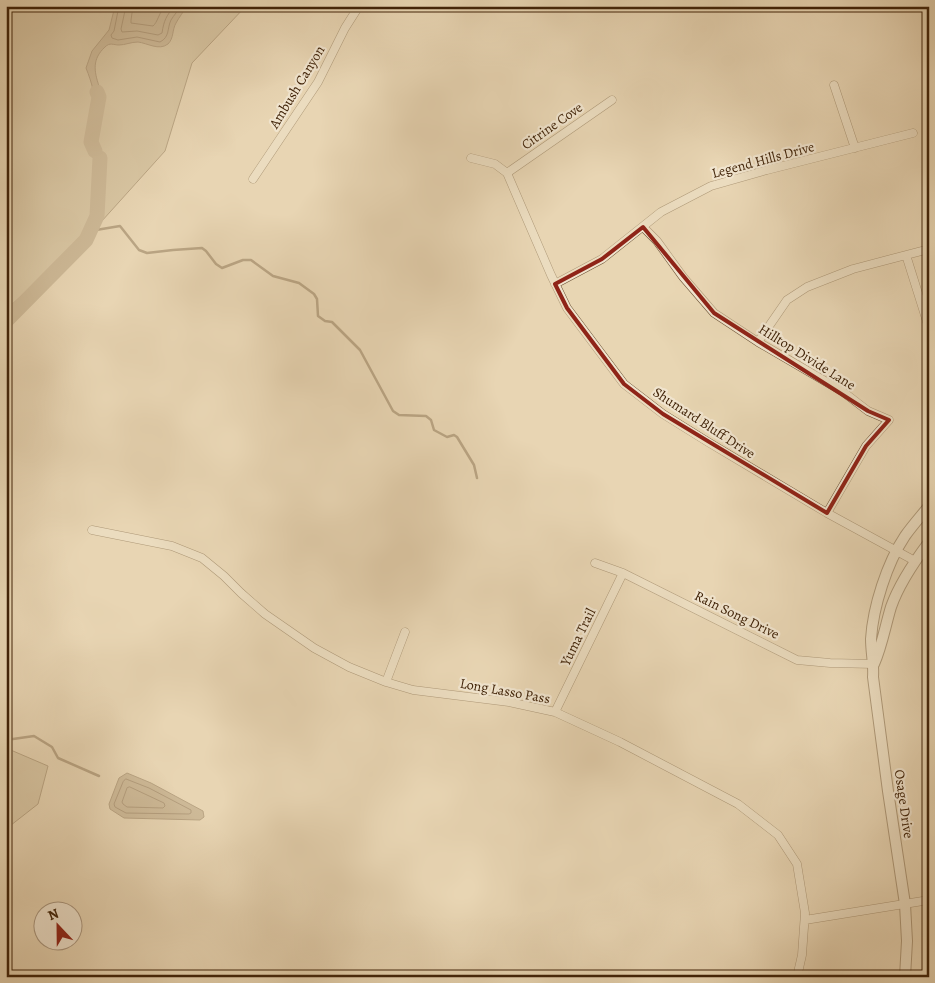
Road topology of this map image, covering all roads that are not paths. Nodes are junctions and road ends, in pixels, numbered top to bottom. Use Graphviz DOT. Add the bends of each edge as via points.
graph roads {
  1 [pos="359,6"];
  2 [pos="834,85"];
  3 [pos="612,100"];
  4 [pos="913,133"];
  5 [pos="856,148"];
  6 [pos="470,158"];
  7 [pos="508,173"];
  8 [pos="253,179"];
  9 [pos="643,227"];
  10 [pos="929,249"];
  11 [pos="906,255"];
  12 [pos="555,284"];
  13 [pos="929,328"];
  14 [pos="758,342"];
  15 [pos="929,506"];
  16 [pos="827,513"];
  17 [pos="92,530"];
  18 [pos="929,542"];
  19 [pos="897,550"];
  20 [pos="915,561"];
  21 [pos="595,563"];
  22 [pos="623,573"];
  23 [pos="405,632"];
  24 [pos="874,664"];
  25 [pos="386,682"];
  26 [pos="554,712"];
  27 [pos="929,900"];
  28 [pos="905,904"];
  29 [pos="805,920"];
  30 [pos="796,977"];
  31 [pos="905,977"];
  1 -- 8 [label="street, Ambush Canyon" via="318,82"];
  2 -- 5 [label="street"];
  3 -- 7 [label="street, Citrine Cove"];
  4 -- 5 [label="street, Legend Hills Drive"];
  5 -- 9 [label="street, Legend Hills Drive" via="711,186 661,212"];
  6 -- 7 [label="street" via="495,164"];
  7 -- 12 [label="street, Shumard Bluff Drive"];
  9 -- 12 [label="street, Legend Hills Drive" via="602,259"];
  9 -- 14 [label="street, Hilltop Divide Lane" via="714,313"];
  10 -- 11 [label="street"];
  11 -- 13 [label="street"];
  11 -- 14 [label="street" via="853,269 807,287 787,300"];
  12 -- 16 [label="street, Shumard Bluff Drive" via="568,308 624,384 663,414"];
  14 -- 16 [label="street, Hilltop Divide Lane" via="842,391 868,411 889,420 866,446"];
  15 -- 19 [label="street, Osage Drive"];
  16 -- 19 [label="street, Shumard Bluff Drive"];
  17 -- 25 [label="street, Long Lasso Pass" via="172,546 202,558 265,614 314,648"];
  18 -- 20 [label="street, Osage Drive"];
  19 -- 20 [label="street, Shumard Bluff Drive"];
  19 -- 24 [label="street, Osage Drive" via="875,608 871,637"];
  20 -- 24 [label="street, Osage Drive" via="891,607"];
  21 -- 22 [label="street, Rain Song Drive"];
  22 -- 24 [label="street, Rain Song Drive" via="797,660"];
  22 -- 26 [label="street, Yuma Trail"];
  23 -- 25 [label="street"];
  24 -- 28 [label="street, Osage Drive" via="873,677"];
  25 -- 26 [label="street, Long Lasso Pass" via="413,690 508,702"];
  26 -- 29 [label="street, Long Lasso Pass" via="620,742 738,804 778,835 797,864"];
  27 -- 28 [label="street"];
  28 -- 29 [label="street"];
  28 -- 31 [label="street, Osage Drive"];
  29 -- 30 [label="street, Long Lasso Pass"];
}
